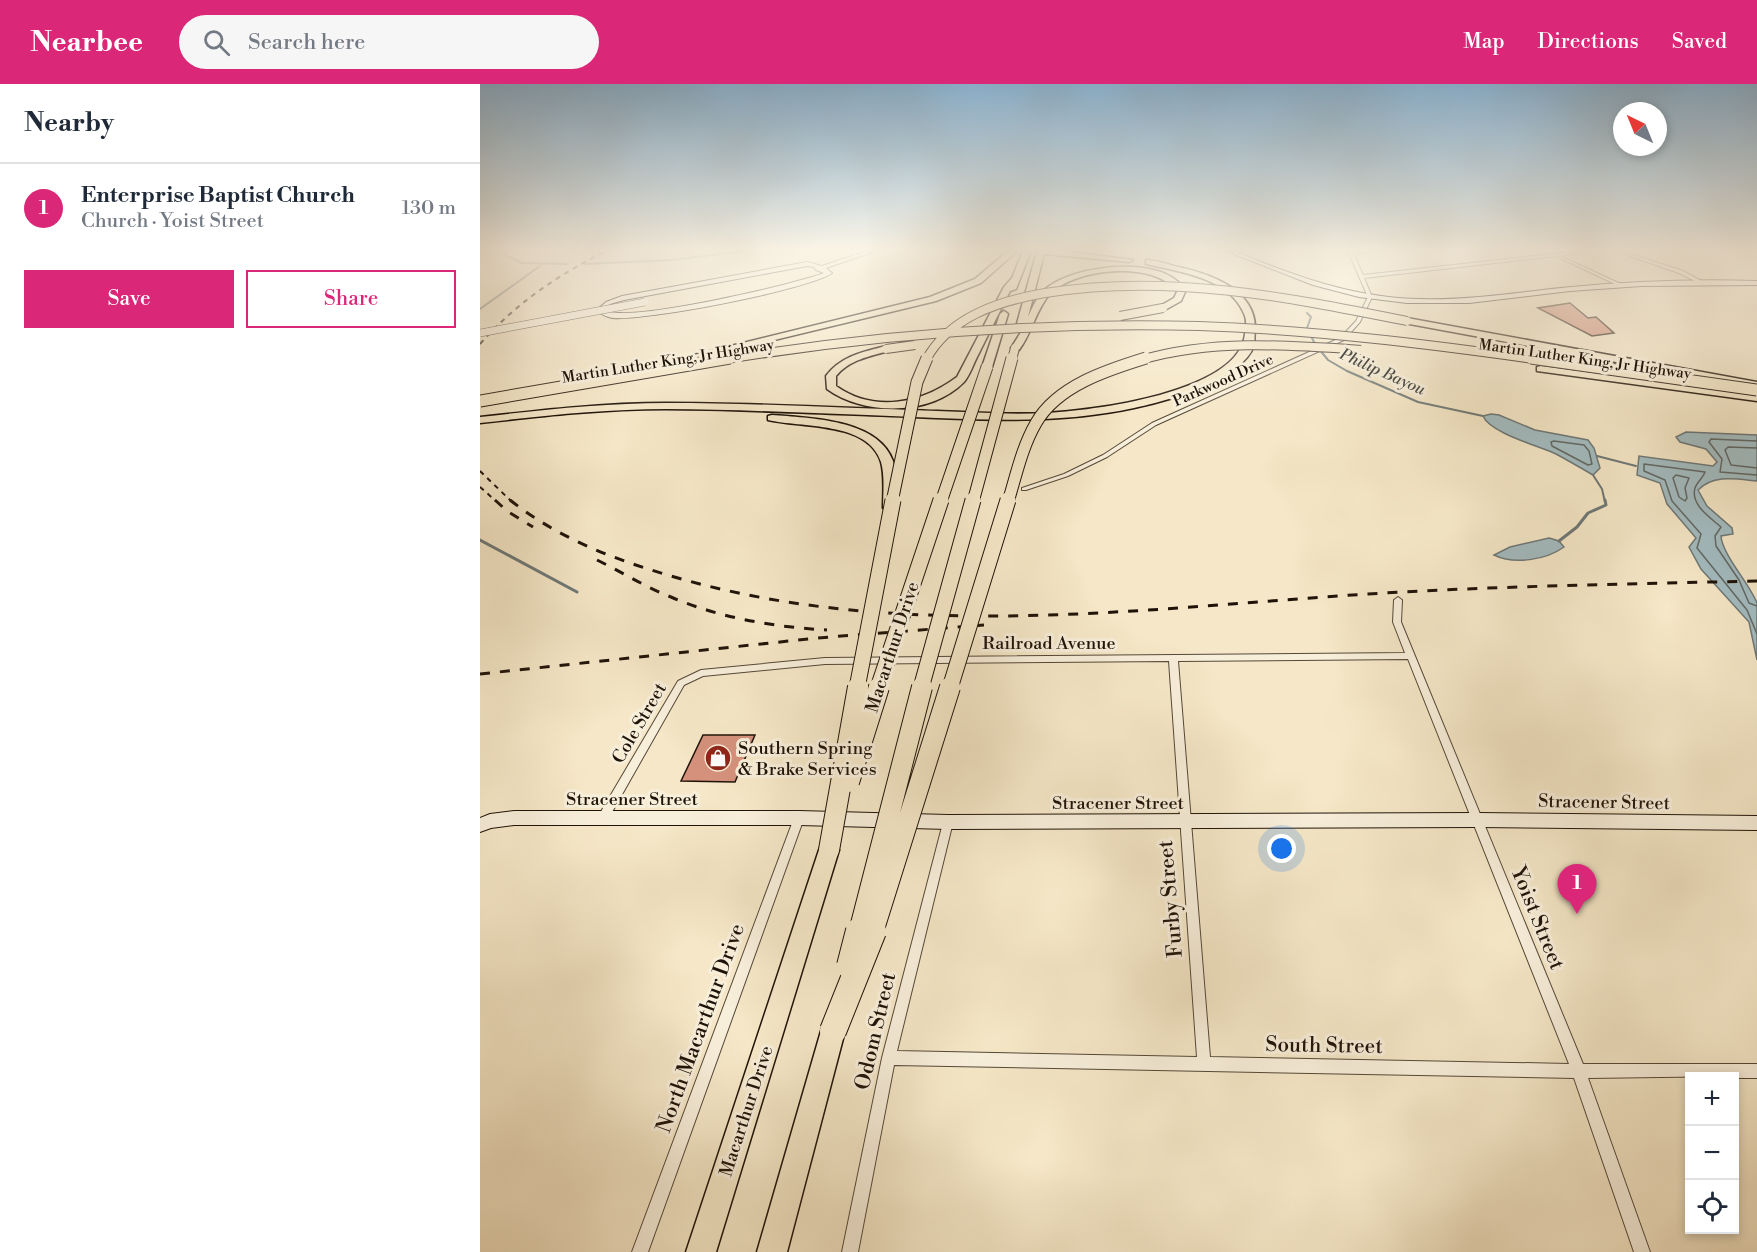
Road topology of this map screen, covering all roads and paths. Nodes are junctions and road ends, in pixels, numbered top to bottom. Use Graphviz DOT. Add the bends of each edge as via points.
graph roads {
  1 [pos="605,306"];
  2 [pos="626,306"];
  3 [pos="684,306"];
  4 [pos="911,306"];
  5 [pos="997,306"];
  6 [pos="998,306"];
  7 [pos="1007,306"];
  8 [pos="1027,306"];
  9 [pos="1040,306"];
  10 [pos="1167,306"];
  11 [pos="1244,306"];
  12 [pos="1326,306"];
  13 [pos="1343,306"];
  14 [pos="1366,306"];
  15 [pos="1407,321"];
  16 [pos="1028,328"];
  17 [pos="1028,328"];
  18 [pos="1028,328"];
  19 [pos="1028,328"];
  20 [pos="993,332"];
  21 [pos="480,333"];
  22 [pos="984,334"];
  23 [pos="984,334"];
  24 [pos="984,334"];
  25 [pos="984,334"];
  26 [pos="1016,348"];
  27 [pos="1375,351"];
  28 [pos="1458,360"];
  29 [pos="1541,369"];
  30 [pos="1757,385"];
  31 [pos="551,389"];
  32 [pos="1757,390"];
  33 [pos="1757,398"];
  34 [pos="480,401"];
  35 [pos="480,408"];
  36 [pos="495,418"];
  37 [pos="480,420"];
  38 [pos="1024,489"];
  39 [pos="890,508"];
  40 [pos="1398,600"];
  41 [pos="1411,656"];
  42 [pos="1173,659"];
  43 [pos="689,679"];
  44 [pos="603,818"];
  45 [pos="799,818"];
  46 [pos="1478,820"];
  47 [pos="948,822"];
  48 [pos="1184,822"];
  49 [pos="1757,823"];
  50 [pos="480,825"];
  51 [pos="829,850"];
  52 [pos="833,1031"];
  53 [pos="890,1058"];
  54 [pos="1204,1064"];
  55 [pos="1579,1071"];
  56 [pos="1757,1071"];
  57 [pos="640,1252"];
  58 [pos="701,1252"];
  59 [pos="772,1252"];
  60 [pos="850,1252"];
  61 [pos="1642,1252"];
  1 -- 3 [label="street" via="601,310 605,314 618,316"];
  2 -- 21 [label="street, bridge"];
  4 -- 31 [label="highway, bridge"];
  5 -- 39 [label="highway, bridge" via="944,335 924,364 916,382"];
  6 -- 22 [label="highway, bridge"];
  7 -- 51 [label="highway, Macarthur Drive, bridge" via="896,632"];
  8 -- 26 [label="highway, Macarthur Drive"];
  9 -- 18 [label="highway, bridge"];
  10 -- 17 [label="highway, bridge" via="1125,316"];
  11 -- 36 [label="highway" via="1253,331 1246,352 1235,365 1179,393 1084,414 1016,417 665,406"];
  12 -- 15 [label="highway, bridge"];
  13 -- 15 [label="highway, bridge"];
  14 -- 38 [label="street, Parkwood Drive" via="1358,322 1331,345 1154,424 1105,456 1066,475"];
  15 -- 30 [label="highway"];
  16 -- 20 [label="highway, bridge"];
  19 -- 26 [label="highway, bridge"];
  20 -- 25 [label="highway, bridge"];
  20 -- 29 [label="highway, Martin Luther King, Jr Highway" via="1270,336 1386,347"];
  20 -- 31 [label="highway, Martin Luther King, Jr Highway, bridge" via="874,339"];
  20 -- 32 [label="highway, Martin Luther King, Jr Highway, bridge" via="1124,325 1281,332 1432,347"];
  20 -- 35 [label="highway, Martin Luther King, Jr Highway, bridge" via="781,358"];
  23 -- 24 [label="highway, bridge" via="953,387 915,402 883,405 846,398 831,387 831,376 843,363 865,354"];
  26 -- 52 [label="highway, Macarthur Drive, bridge" via="916,708"];
  27 -- 52 [label="highway, bridge" via="1252,345 1163,354 1095,376 1063,394 1041,415 1025,446 879,916"];
  28 -- 29 [label="highway"];
  29 -- 33 [label="highway, Martin Luther King, Jr Highway"];
  31 -- 34 [label="highway, Martin Luther King, Jr Highway, bridge"];
  36 -- 37 [label="highway"];
  36 -- 39 [label="highway, bridge" via="684,413 839,427 868,437 884,454"];
  39 -- 51 [label="highway, bridge"];
  40 -- 41 [label="street, Yoist Street" via="1396,622"];
  41 -- 42 [label="street, Railroad Avenue"];
  41 -- 46 [label="street, Yoist Street"];
  42 -- 43 [label="street, Railroad Avenue" via="825,661 701,673"];
  42 -- 48 [label="street, Furby Street"];
  43 -- 44 [label="street, Cole Street" via="681,683"];
  44 -- 45 [label="street, Stracener Street"];
  44 -- 50 [label="street, Stracener Street" via="514,818"];
  45 -- 47 [label="street, Stracener Street"];
  45 -- 57 [label="street, North Macarthur Drive"];
  46 -- 48 [label="street, Stracener Street"];
  46 -- 49 [label="street, Stracener Street"];
  46 -- 55 [label="street, Yoist Street"];
  47 -- 48 [label="street, Stracener Street"];
  47 -- 53 [label="street, Odom Street"];
  48 -- 54 [label="street, Furby Street"];
  51 -- 58 [label="highway, Macarthur Drive"];
  52 -- 59 [label="highway, Macarthur Drive"];
  53 -- 54 [label="street, South Street"];
  53 -- 60 [label="street, Odom Street"];
  54 -- 55 [label="street, South Street"];
  55 -- 56 [label="street, South Street"];
  55 -- 61 [label="street, Yoist Street"];
}
